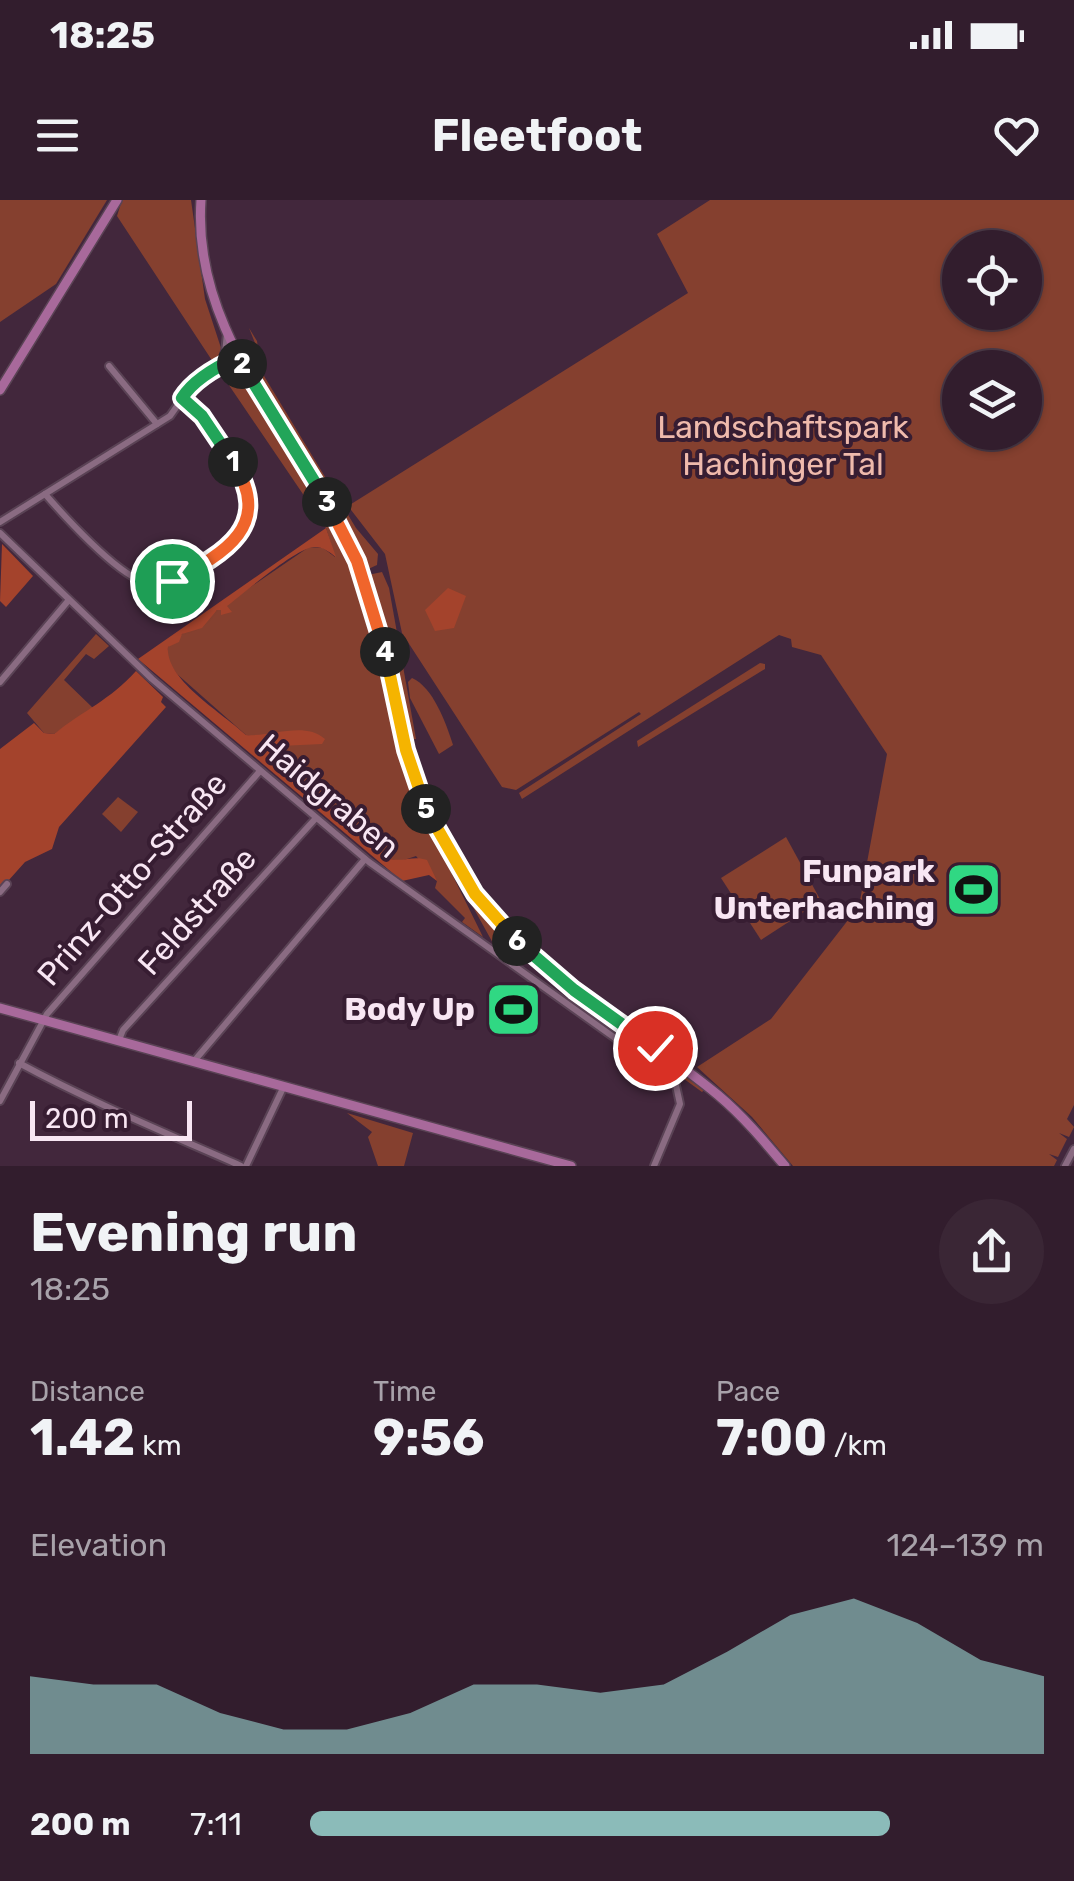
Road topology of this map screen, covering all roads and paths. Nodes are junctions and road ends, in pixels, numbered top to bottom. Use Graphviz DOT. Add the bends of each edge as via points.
graph roads {
  1 [pos="117,200"];
  2 [pos="201,200"];
  3 [pos="227,332"];
  4 [pos="238,357"];
  5 [pos="224,364"];
  6 [pos="110,366"];
  7 [pos="0,390"];
  8 [pos="182,398"];
  9 [pos="157,424"];
  10 [pos="45,494"];
  11 [pos="0,522"];
  12 [pos="0,533"];
  13 [pos="68,602"];
  14 [pos="0,682"];
  15 [pos="260,771"];
  16 [pos="316,818"];
  17 [pos="366,859"];
  18 [pos="8,884"];
  19 [pos="0,892"];
  20 [pos="0,1008"];
  21 [pos="43,1021"];
  22 [pos="119,1040"];
  23 [pos="195,1060"];
  24 [pos="18,1063"];
  25 [pos="284,1084"];
  26 [pos="0,1100"];
  27 [pos="1074,1150"];
  28 [pos="244,1166"];
  29 [pos="570,1166"];
  30 [pos="654,1166"];
  31 [pos="785,1166"];
  32 [pos="1066,1166"];
  1 -- 7 [label="main road"];
  2 -- 3 [label="main road" via="208,268"];
  3 -- 4 [label="main road"];
  3 -- 5 [label="street"];
  4 -- 5 [label="street"];
  4 -- 31 [label="main road" via="357,561 419,791 475,894 552,973 729,1105"];
  5 -- 8 [label="street"];
  6 -- 9 [label="street"];
  8 -- 9 [label="street"];
  8 -- 10 [label="street" via="209,426 252,500 240,534 181,576 163,584 137,579"];
  9 -- 10 [label="street"];
  10 -- 11 [label="street"];
  12 -- 13 [label="street, Haidgraben"];
  13 -- 14 [label="street"];
  13 -- 15 [label="street, Haidgraben"];
  15 -- 16 [label="street, Haidgraben"];
  15 -- 21 [label="street, Prinz-Otto-Straße"];
  16 -- 17 [label="street, Haidgraben"];
  16 -- 22 [label="street, Feldstraße"];
  17 -- 23 [label="street"];
  17 -- 30 [label="street, Haidgraben" via="674,1081 680,1104"];
  18 -- 19 [label="street"];
  20 -- 21 [label="main road"];
  21 -- 22 [label="main road"];
  21 -- 24 [label="street, Prinz-Otto-Straße"];
  22 -- 23 [label="main road"];
  23 -- 25 [label="main road"];
  24 -- 26 [label="street, Prinz-Otto-Straße"];
  24 -- 28 [label="street" via="112,1112"];
  25 -- 28 [label="street"];
  25 -- 29 [label="main road"];
  27 -- 32 [label="street"];
}
